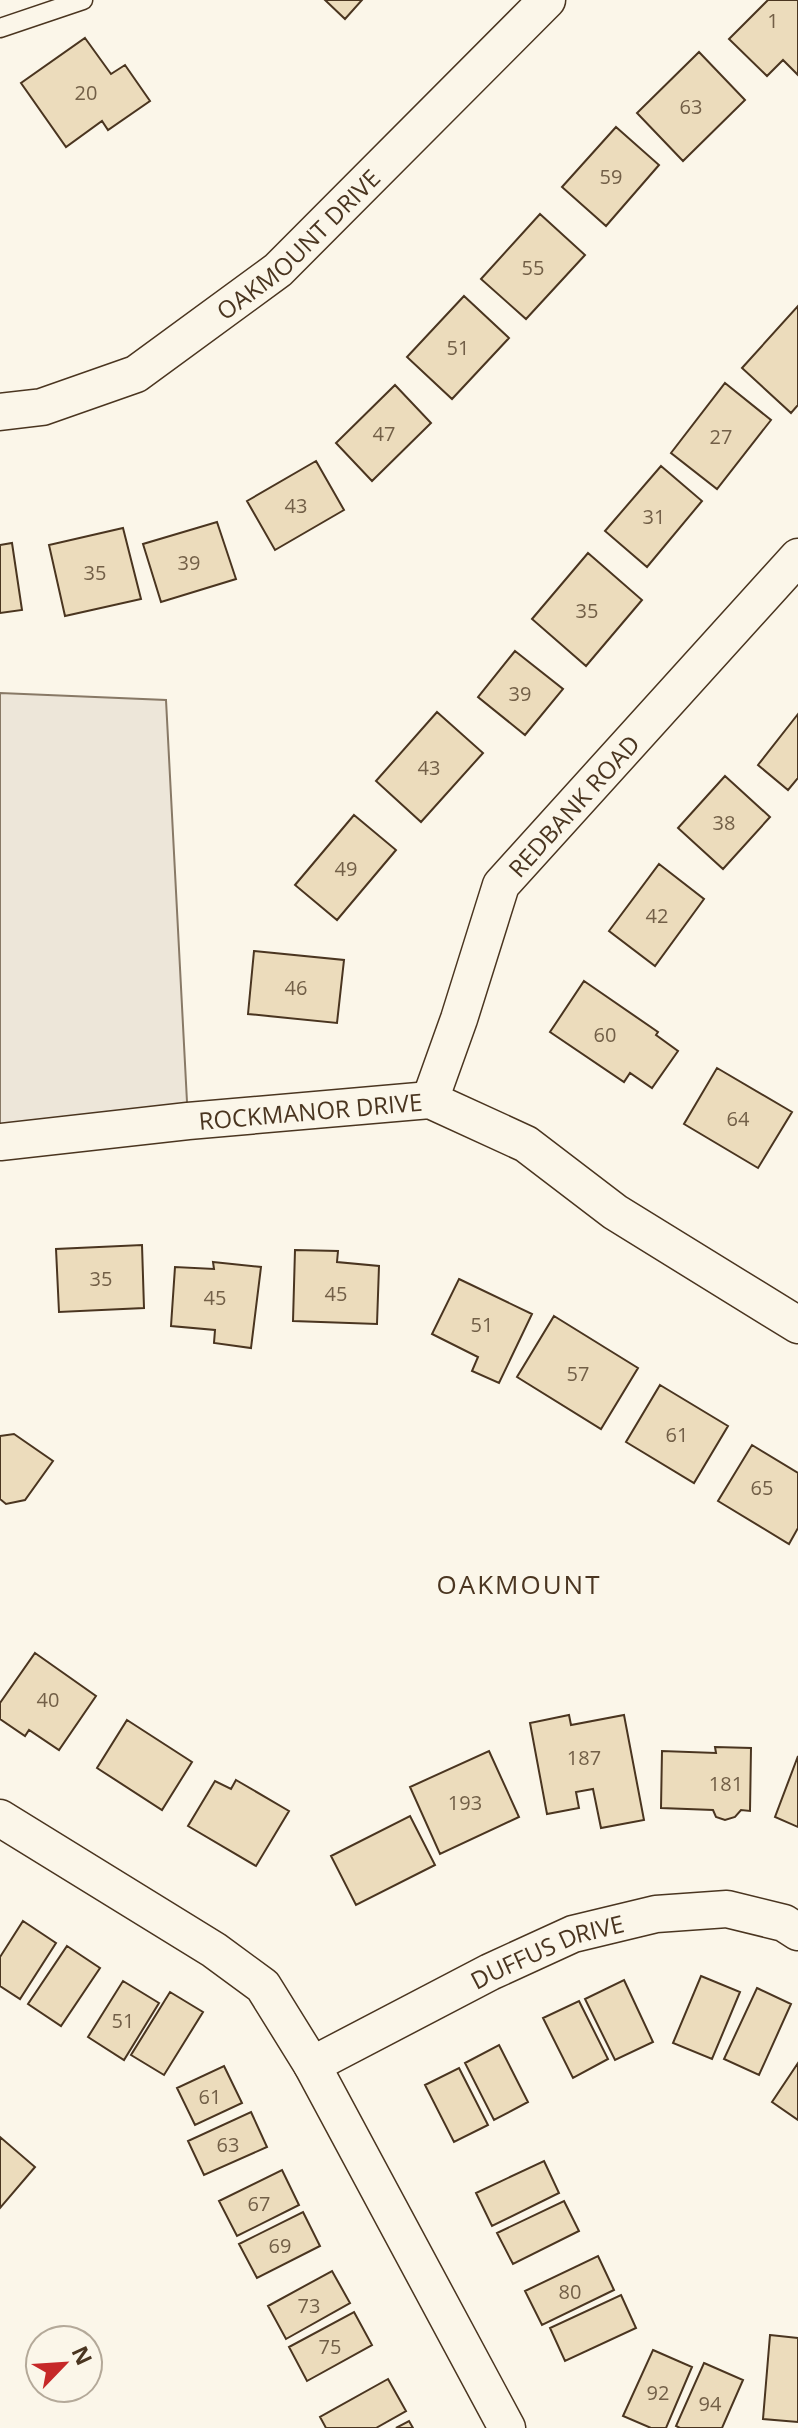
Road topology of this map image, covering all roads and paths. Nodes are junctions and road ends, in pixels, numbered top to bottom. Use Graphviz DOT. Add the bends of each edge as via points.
graph roads {
  1 [pos="83,0"];
  2 [pos="547,0"];
  3 [pos="0,28"];
  4 [pos="0,412"];
  5 [pos="798,557"];
  6 [pos="430,1100"];
  7 [pos="0,1142"];
  8 [pos="798,1325"];
  9 [pos="0,1818"];
  10 [pos="798,1932"];
  11 [pos="312,2065"];
  12 [pos="507,2428"];
  1 -- 3 [label="lane"];
  2 -- 4 [label="street, OAKMOUNT DRIVE" via="278,270 136,374 42,407"];
  5 -- 6 [label="street, REDBANK ROAD" via="501,885"];
  6 -- 7 [label="street, ROCKMANOR DRIVE"];
  6 -- 8 [label="street, ROCKMANOR DRIVE" via="526,1144 615,1212"];
  9 -- 11 [label="street" via="263,1986"];
  10 -- 11 [label="street, DUFFUS DRIVE" via="784,1923 727,1909 656,1914 573,1934"];
  11 -- 12 [label="street"];
}
